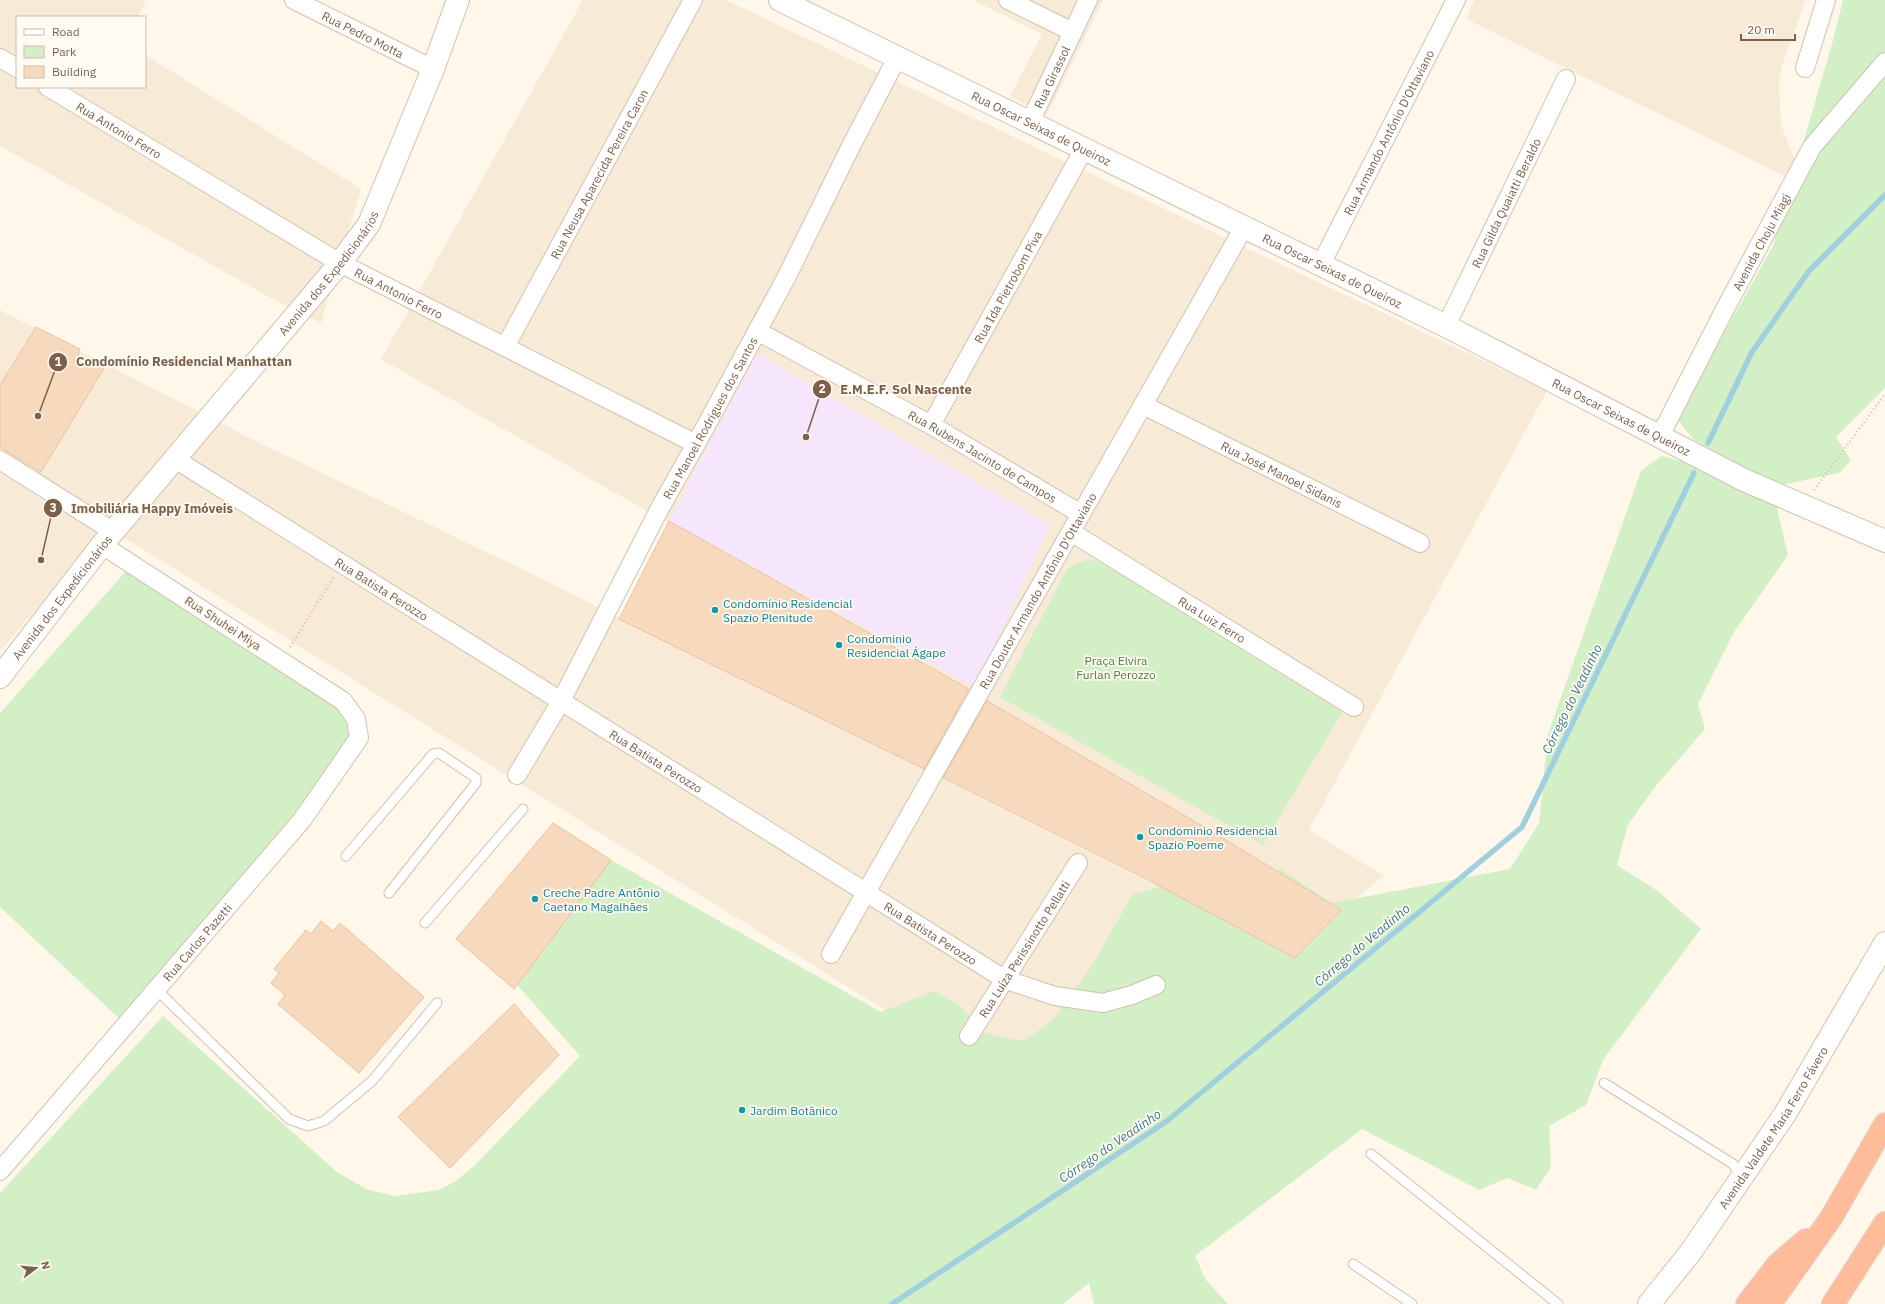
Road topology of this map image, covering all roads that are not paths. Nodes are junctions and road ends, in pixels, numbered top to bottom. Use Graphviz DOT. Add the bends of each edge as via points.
graph roads {
  1 [pos="294,0"];
  2 [pos="458,0"];
  3 [pos="693,0"];
  4 [pos="780,0"];
  5 [pos="1008,0"];
  6 [pos="1088,0"];
  7 [pos="1456,0"];
  8 [pos="1826,0"];
  9 [pos="1073,32"];
  10 [pos="0,58"];
  11 [pos="897,58"];
  12 [pos="1885,62"];
  13 [pos="16,67"];
  14 [pos="1805,68"];
  15 [pos="433,69"];
  16 [pos="1566,79"];
  17 [pos="50,88"];
  18 [pos="1030,122"];
  19 [pos="1084,149"];
  20 [pos="1244,227"];
  21 [pos="340,263"];
  22 [pos="1321,264"];
  23 [pos="1446,326"];
  24 [pos="757,331"];
  25 [pos="505,347"];
  26 [pos="1143,405"];
  27 [pos="931,426"];
  28 [pos="1660,436"];
  29 [pos="696,444"];
  30 [pos="174,459"];
  31 [pos="0,460"];
  32 [pos="1081,514"];
  33 [pos="1071,532"];
  34 [pos="108,538"];
  35 [pos="1885,541"];
  36 [pos="1420,543"];
  37 [pos="3,668"];
  38 [pos="343,700"];
  39 [pos="561,701"];
  40 [pos="1354,707"];
  41 [pos="517,775"];
  42 [pos="523,808"];
  43 [pos="346,856"];
  44 [pos="1078,863"];
  45 [pos="389,893"];
  46 [pos="866,893"];
  47 [pos="425,923"];
  48 [pos="1885,943"];
  49 [pos="831,954"];
  50 [pos="1004,979"];
  51 [pos="1156,985"];
  52 [pos="156,989"];
  53 [pos="437,1003"];
  54 [pos="969,1036"];
  55 [pos="1604,1083"];
  56 [pos="1885,1124"];
  57 [pos="1371,1154"];
  58 [pos="0,1171"];
  59 [pos="1742,1177"];
  60 [pos="1831,1218"];
  61 [pos="1885,1223"];
  62 [pos="1353,1264"];
  63 [pos="1412,1304"];
  64 [pos="1558,1304"];
  65 [pos="1649,1304"];
  66 [pos="1747,1304"];
  67 [pos="1770,1304"];
  68 [pos="1833,1304"];
  1 -- 15 [label="street, Rua Pedro Motta"];
  2 -- 15 [label="street, Avenida dos Expedicionários"];
  3 -- 25 [label="street, Rua Neusa Aparecida Pereira Caron"];
  4 -- 11 [label="street, Rua Oscar Seixas de Queiroz"];
  5 -- 9 [label="street, Rua Girassol"];
  6 -- 9 [label="street, Rua Girassol"];
  7 -- 22 [label="street, Rua Armando Antônio D'Ottaviano"];
  8 -- 14 [label="street"];
  9 -- 18 [label="street, Rua Girassol"];
  10 -- 13 [label="street"];
  11 -- 18 [label="street, Rua Oscar Seixas de Queiroz"];
  11 -- 24 [label="street, Rua Manoel Rodrigues dos Santos"];
  12 -- 28 [label="street, Avenida Choju Miagi" via="1812,147"];
  15 -- 21 [label="street, Avenida dos Expedicionários" via="369,224"];
  16 -- 23 [label="street, Rua Gilda Quaiatti Beraldo"];
  17 -- 21 [label="street, Rua Antonio Ferro"];
  18 -- 19 [label="street, Rua Oscar Seixas de Queiroz"];
  19 -- 20 [label="street, Rua Oscar Seixas de Queiroz"];
  19 -- 27 [label="street, Rua Ida Pietrobom Piva"];
  20 -- 22 [label="street, Rua Oscar Seixas de Queiroz"];
  20 -- 26 [label="street, Rua Doutor Armando Antônio D'Ottaviano"];
  21 -- 25 [label="street, Rua Antonio Ferro"];
  21 -- 30 [label="street, Avenida dos Expedicionários"];
  22 -- 23 [label="street, Rua Oscar Seixas de Queiroz"];
  23 -- 28 [label="street, Rua Oscar Seixas de Queiroz"];
  24 -- 27 [label="street, Rua Rubens Jacinto de Campos"];
  24 -- 29 [label="street, Rua Manoel Rodrigues dos Santos"];
  25 -- 29 [label="street, Rua Antonio Ferro"];
  26 -- 32 [label="street, Rua Doutor Armando Antônio D'Ottaviano"];
  26 -- 36 [label="street, Rua José Manoel Sidanis"];
  27 -- 32 [label="street, Rua Rubens Jacinto de Campos"];
  28 -- 35 [label="street, Rua Oscar Seixas de Queiroz" via="1765,490"];
  29 -- 39 [label="street, Rua Manoel Rodrigues dos Santos" via="660,508"];
  30 -- 34 [label="street, Avenida dos Expedicionários"];
  30 -- 39 [label="street, Rua Batista Perozzo"];
  31 -- 34 [label="street, Rua Shuhei Miya"];
  32 -- 33 [label="street, Rua Doutor Armando Antônio D'Ottaviano"];
  33 -- 40 [label="street, Rua Luiz Ferro"];
  33 -- 46 [label="street, Rua Doutor Armando Antônio D'Ottaviano"];
  34 -- 37 [label="street, Avenida dos Expedicionários"];
  34 -- 38 [label="street, Rua Shuhei Miya" via="281,660"];
  38 -- 52 [label="street, Rua Carlos Pazetti" via="356,719 358,738 302,820"];
  39 -- 41 [label="street, Rua Manoel Rodrigues dos Santos"];
  39 -- 46 [label="street, Rua Batista Perozzo"];
  42 -- 47 [label="lane"];
  43 -- 45 [label="lane" via="433,754 439,753 476,778 476,783"];
  44 -- 50 [label="street, Rua Luíza Perissinotto Pellatti"];
  46 -- 49 [label="street, Rua Doutor Armando Antônio D'Ottaviano"];
  46 -- 50 [label="street, Rua Batista Perozzo"];
  48 -- 59 [label="street, Avenida Valdete Maria Ferro Fávero" via="1785,1114"];
  50 -- 51 [label="street, Rua Batista Perozzo" via="1055,996 1103,1003"];
  50 -- 54 [label="street, Rua Luíza Perissinotto Pellatti"];
  52 -- 53 [label="lane" via="289,1119 308,1126 324,1121 372,1081"];
  52 -- 58 [label="street, Rua Carlos Pazetti"];
  55 -- 59 [label="lane" via="1733,1164"];
  56 -- 60 [label="highway"];
  57 -- 64 [label="lane"];
  59 -- 65 [label="street, Avenida Valdete Maria Ferro Fávero" via="1690,1253"];
  60 -- 66 [label="highway" via="1778,1264"];
  60 -- 67 [label="highway"];
  61 -- 68 [label="highway"];
  62 -- 63 [label="lane"];
}
